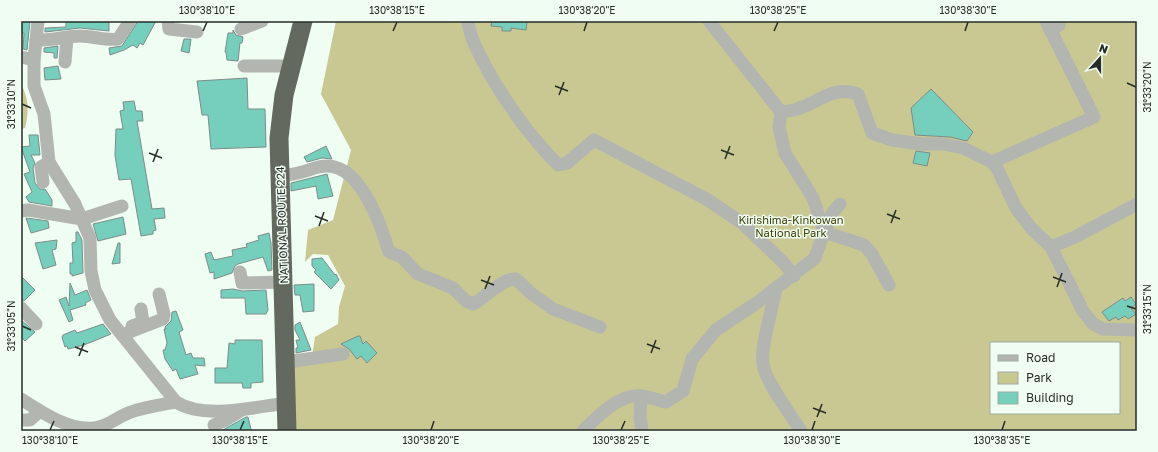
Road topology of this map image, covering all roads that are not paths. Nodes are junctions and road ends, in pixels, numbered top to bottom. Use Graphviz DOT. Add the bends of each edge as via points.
graph roads {
  1 [pos="38,21"];
  2 [pos="130,21"];
  3 [pos="168,21"];
  4 [pos="262,21"];
  5 [pos="295,21"];
  6 [pos="303,21"];
  7 [pos="468,21"];
  8 [pos="709,21"];
  9 [pos="1052,24"];
  10 [pos="241,29"];
  11 [pos="197,32"];
  12 [pos="67,38"];
  13 [pos="36,40"];
  14 [pos="298,40"];
  15 [pos="27,59"];
  16 [pos="66,62"];
  17 [pos="244,66"];
  18 [pos="291,66"];
  19 [pos="781,112"];
  20 [pos="49,162"];
  21 [pos="992,162"];
  22 [pos="281,176"];
  23 [pos="43,182"];
  24 [pos="840,204"];
  25 [pos="1137,204"];
  26 [pos="122,206"];
  27 [pos="21,212"];
  28 [pos="82,219"];
  29 [pos="824,232"];
  30 [pos="1051,247"];
  31 [pos="240,272"];
  32 [pos="794,276"];
  33 [pos="284,282"];
  34 [pos="889,286"];
  35 [pos="776,288"];
  36 [pos="159,294"];
  37 [pos="21,308"];
  38 [pos="141,309"];
  39 [pos="36,324"];
  40 [pos="600,327"];
  41 [pos="1137,330"];
  42 [pos="120,333"];
  43 [pos="343,354"];
  44 [pos="286,362"];
  45 [pos="641,396"];
  46 [pos="21,399"];
  47 [pos="176,402"];
  48 [pos="287,404"];
  49 [pos="244,409"];
  50 [pos="40,411"];
  51 [pos="21,420"];
  52 [pos="214,425"];
  53 [pos="287,431"];
  54 [pos="583,431"];
  55 [pos="642,431"];
  56 [pos="802,431"];
  1 -- 13 [label="street"];
  2 -- 12 [label="street" via="118,39 78,36"];
  3 -- 11 [label="street" via="169,29"];
  4 -- 10 [label="street"];
  5 -- 14 [label="street"];
  6 -- 14 [label="highway, NATIONAL ROUTE 224"];
  7 -- 32 [label="street" via="470,34 505,100 541,148 558,165 567,163 594,140 708,200 742,223"];
  8 -- 19 [label="street"];
  9 -- 21 [label="street" via="1094,117"];
  12 -- 13 [label="street"];
  12 -- 16 [label="street"];
  13 -- 15 [label="street"];
  14 -- 18 [label="highway, NATIONAL ROUTE 224"];
  15 -- 20 [label="street" via="44,114"];
  17 -- 18 [label="street"];
  18 -- 22 [label="highway, NATIONAL ROUTE 224" via="281,110"];
  19 -- 21 [label="street" via="798,109 823,96 850,91 858,94 872,133 892,140 956,147"];
  19 -- 29 [label="street" via="779,127 785,153 813,198"];
  20 -- 23 [label="street" via="41,167"];
  20 -- 28 [label="street"];
  21 -- 30 [label="street" via="1016,208 1031,228"];
  22 -- 33 [label="highway, NATIONAL ROUTE 224"];
  22 -- 40 [label="street" via="317,167 337,168 362,189 373,205 389,252 402,257 418,274 453,288 466,301 473,304 485,294 496,290 502,283 516,279 554,309"];
  24 -- 29 [label="street" via="833,212"];
  25 -- 30 [label="street" via="1076,237"];
  26 -- 28 [label="street"];
  27 -- 28 [label="street" via="28,210"];
  28 -- 42 [label="street" via="90,238 91,271 95,290 110,320"];
  29 -- 32 [label="street" via="815,258"];
  29 -- 34 [label="street" via="864,245 872,254"];
  30 -- 41 [label="street" via="1092,324 1103,329"];
  31 -- 33 [label="street" via="242,283"];
  32 -- 35 [label="street"];
  33 -- 44 [label="highway, NATIONAL ROUTE 224"];
  35 -- 45 [label="street" via="716,330 692,358 684,391 666,402"];
  35 -- 56 [label="street" via="762,365 776,392"];
  36 -- 42 [label="street" via="164,314 162,319"];
  37 -- 39 [label="street"];
  38 -- 42 [label="street" via="143,322"];
  42 -- 47 [label="street"];
  43 -- 44 [label="street"];
  44 -- 48 [label="highway, NATIONAL ROUTE 224"];
  45 -- 54 [label="street" via="628,396 600,414"];
  45 -- 55 [label="street"];
  46 -- 50 [label="street"];
  47 -- 49 [label="street" via="186,408 202,411"];
  47 -- 50 [label="street" via="130,412 109,424 94,428 77,427"];
  48 -- 49 [label="street"];
  48 -- 53 [label="highway, NATIONAL ROUTE 224"];
  49 -- 52 [label="street"];
  50 -- 51 [label="street" via="30,420"];
}
